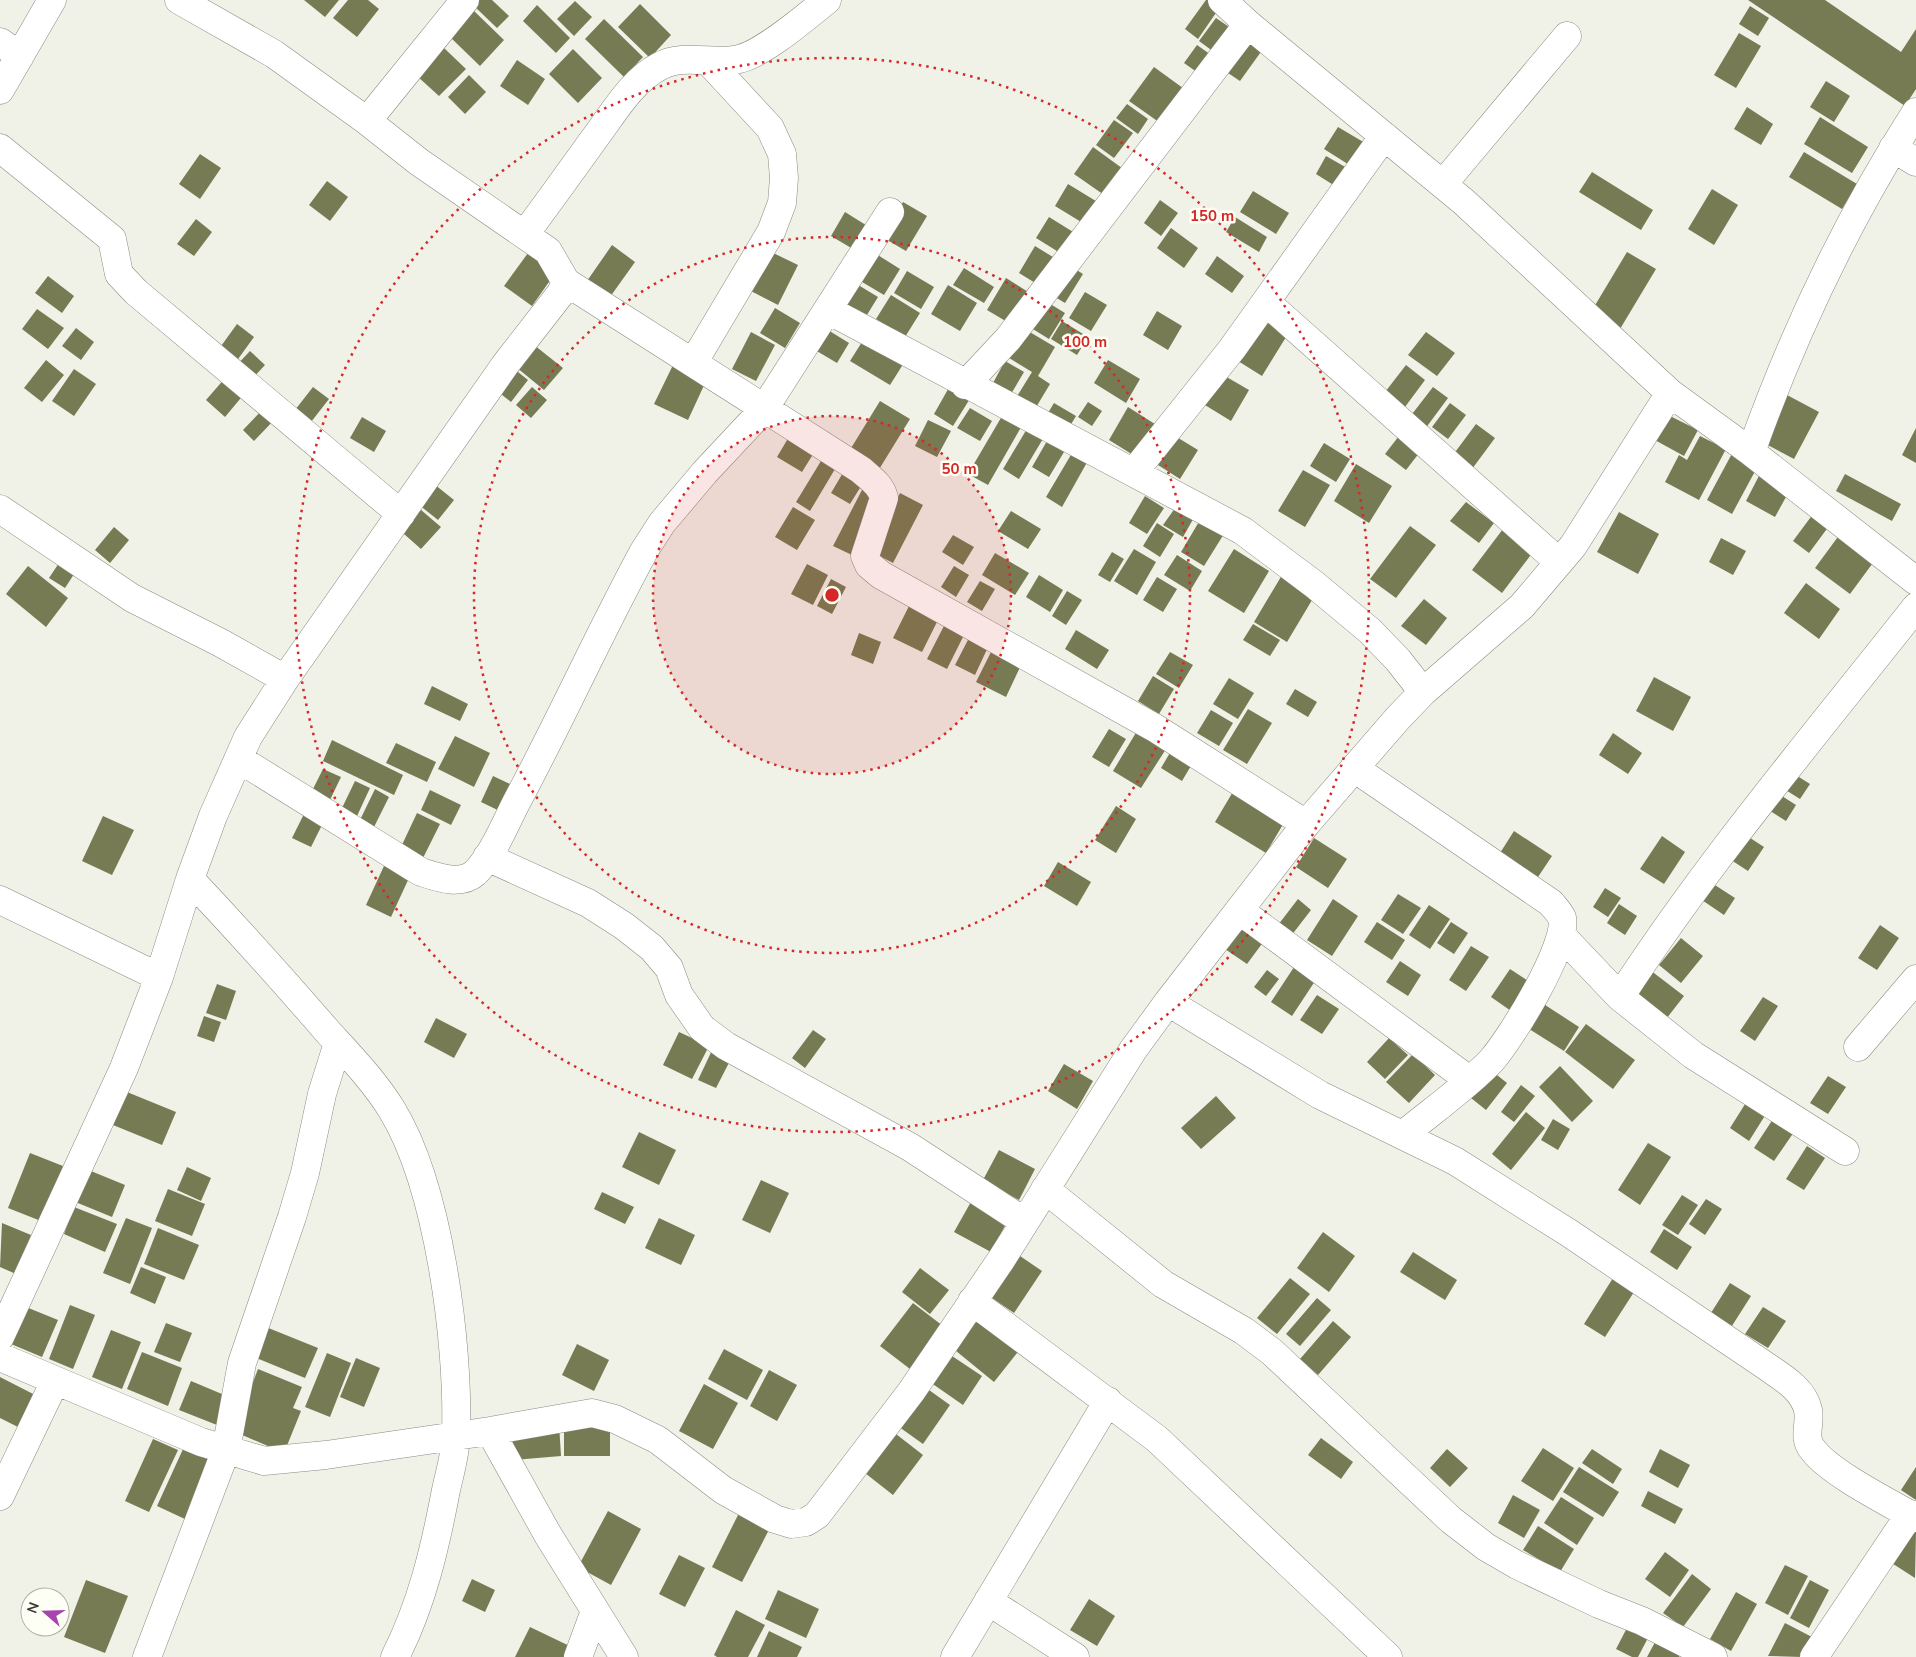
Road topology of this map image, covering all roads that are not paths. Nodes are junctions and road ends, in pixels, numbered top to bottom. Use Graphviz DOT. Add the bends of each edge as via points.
graph roads {
  1 [pos="52,0"];
  2 [pos="179,0"];
  3 [pos="465,0"];
  4 [pos="827,0"];
  5 [pos="1222,0"];
  6 [pos="1248,24"];
  7 [pos="1567,36"];
  8 [pos="10,49"];
  9 [pos="708,62"];
  10 [pos="0,90"];
  11 [pos="1916,112"];
  12 [pos="367,121"];
  13 [pos="1384,136"];
  14 [pos="0,148"];
  15 [pos="1893,148"];
  16 [pos="1916,162"];
  17 [pos="1443,184"];
  18 [pos="890,212"];
  19 [pos="525,234"];
  20 [pos="566,282"];
  21 [pos="1266,302"];
  22 [pos="828,310"];
  23 [pos="693,363"];
  24 [pos="965,385"];
  25 [pos="1670,393"];
  26 [pos="764,409"];
  27 [pos="1751,452"];
  28 [pos="1134,472"];
  29 [pos="400,514"];
  30 [pos="3,518"];
  31 [pos="1559,562"];
  32 [pos="1916,581"];
  33 [pos="1916,607"];
  34 [pos="285,679"];
  35 [pos="1423,692"];
  36 [pos="238,758"];
  37 [pos="1354,768"];
  38 [pos="1306,824"];
  39 [pos="486,857"];
  40 [pos="190,879"];
  41 [pos="0,900"];
  42 [pos="1239,910"];
  43 [pos="1561,934"];
  44 [pos="159,977"];
  45 [pos="1916,979"];
  46 [pos="1620,996"];
  47 [pos="1168,1002"];
  48 [pos="338,1043"];
  49 [pos="1858,1047"];
  50 [pos="1469,1080"];
  51 [pos="1403,1136"];
  52 [pos="1845,1151"];
  53 [pos="1046,1188"];
  54 [pos="1025,1222"];
  55 [pos="972,1302"];
  56 [pos="0,1337"];
  57 [pos="0,1357"];
  58 [pos="55,1381"];
  59 [pos="1108,1401"];
  60 [pos="490,1431"];
  61 [pos="456,1436"];
  62 [pos="226,1450"];
  63 [pos="0,1496"];
  64 [pos="1913,1516"];
  65 [pos="988,1601"];
  66 [pos="595,1611"];
  67 [pos="147,1657"];
  68 [pos="395,1657"];
  69 [pos="578,1657"];
  70 [pos="624,1657"];
  71 [pos="954,1657"];
  72 [pos="1075,1657"];
  73 [pos="1388,1657"];
  74 [pos="1713,1657"];
  75 [pos="1814,1657"];
  1 -- 8 [label="street"];
  2 -- 12 [label="street" via="274,54"];
  3 -- 12 [label="street"];
  4 -- 9 [label="street" via="760,50 740,59"];
  5 -- 6 [label="street"];
  6 -- 13 [label="street"];
  6 -- 24 [label="street" via="1008,340"];
  7 -- 17 [label="street"];
  8 -- 10 [label="street"];
  9 -- 19 [label="street" via="683,60 661,65 641,79"];
  9 -- 23 [label="street" via="770,128 782,154 784,178 782,202 771,232"];
  11 -- 15 [label="street"];
  12 -- 19 [label="street" via="419,162"];
  13 -- 17 [label="street"];
  13 -- 21 [label="street"];
  14 -- 29 [label="street" via="112,239 119,274 136,292"];
  15 -- 16 [label="street"];
  15 -- 27 [label="street" via="1815,297 1776,384"];
  17 -- 25 [label="street"];
  18 -- 22 [label="street"];
  19 -- 20 [label="street" via="548,252"];
  20 -- 23 [label="street"];
  20 -- 29 [label="street"];
  21 -- 28 [label="street"];
  21 -- 31 [label="street"];
  22 -- 24 [label="street"];
  22 -- 26 [label="street"];
  23 -- 26 [label="street"];
  24 -- 28 [label="street"];
  25 -- 27 [label="street"];
  25 -- 31 [label="street"];
  26 -- 38 [label="street" via="861,470 882,490 882,509 867,543 865,556 869,565 881,575 1155,728"];
  26 -- 39 [label="street" via="705,472 662,523 644,551 532,774"];
  27 -- 32 [label="street"];
  28 -- 35 [label="street" via="1243,531 1315,585 1370,631"];
  29 -- 34 [label="street"];
  30 -- 34 [label="street" via="132,598"];
  31 -- 35 [label="street" via="1522,606"];
  33 -- 46 [label="street" via="1714,862 1665,927"];
  34 -- 36 [label="street"];
  35 -- 37 [label="street"];
  36 -- 39 [label="street" via="421,872 440,879 458,880 474,874"];
  36 -- 40 [label="street"];
  37 -- 38 [label="street"];
  37 -- 43 [label="street" via="1551,903 1562,918"];
  38 -- 42 [label="street"];
  39 -- 54 [label="street" via="588,904 652,948 669,968 679,995 702,1028 726,1046 910,1147"];
  40 -- 44 [label="street"];
  40 -- 48 [label="street"];
  41 -- 44 [label="street"];
  42 -- 47 [label="street"];
  42 -- 50 [label="street"];
  43 -- 46 [label="street"];
  43 -- 50 [label="street" via="1533,997 1509,1037 1491,1061"];
  44 -- 56 [label="street" via="120,1076"];
  45 -- 49 [label="street"];
  46 -- 52 [label="street" via="1693,1055"];
  47 -- 51 [label="street" via="1320,1096"];
  47 -- 53 [label="street" via="1133,1050"];
  48 -- 61 [label="street" via="392,1109 409,1144 424,1188 435,1229 449,1313 455,1364"];
  48 -- 62 [label="street" via="292,1217 242,1363"];
  50 -- 51 [label="street"];
  51 -- 64 [label="street" via="1455,1161 1561,1228 1792,1384 1803,1397 1808,1411 1806,1440 1813,1451 1854,1482"];
  53 -- 54 [label="street"];
  53 -- 74 [label="street" via="1162,1284 1244,1331 1272,1352 1451,1520 1486,1547 1517,1565"];
  54 -- 55 [label="street"];
  55 -- 59 [label="street"];
  55 -- 60 [label="street" via="818,1515 806,1522 790,1524 753,1509 722,1490 658,1440 615,1419 592,1413"];
  57 -- 58 [label="street"];
  58 -- 62 [label="street"];
  58 -- 63 [label="street"];
  59 -- 65 [label="street"];
  59 -- 73 [label="street" via="1201,1479"];
  60 -- 61 [label="street"];
  60 -- 66 [label="street"];
  61 -- 62 [label="street" via="264,1461"];
  61 -- 68 [label="street" via="421,1598"];
  62 -- 67 [label="street"];
  64 -- 75 [label="street"];
  65 -- 71 [label="street"];
  65 -- 72 [label="street"];
  66 -- 69 [label="street"];
  66 -- 70 [label="street"];
}
